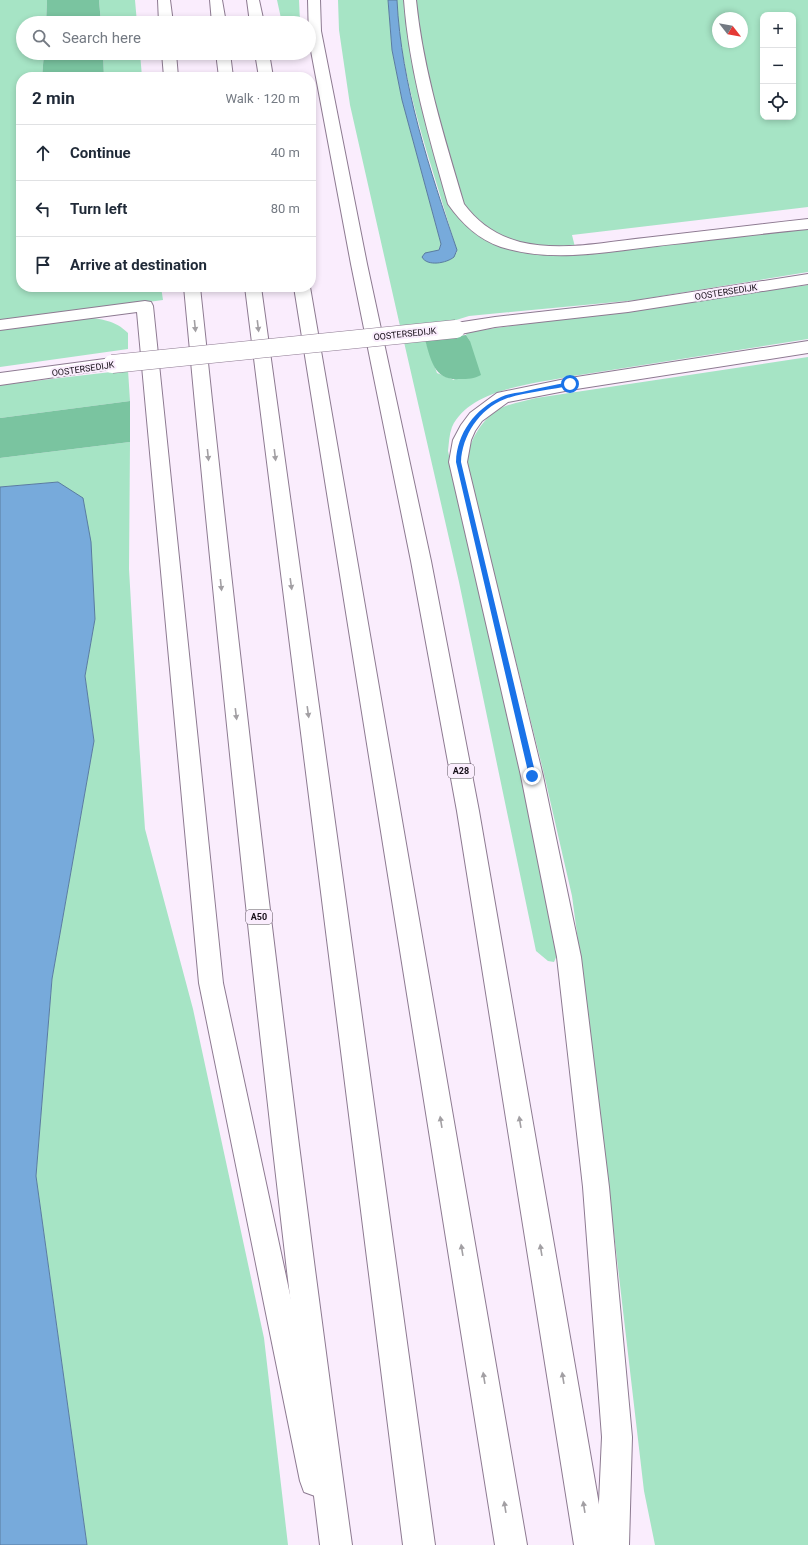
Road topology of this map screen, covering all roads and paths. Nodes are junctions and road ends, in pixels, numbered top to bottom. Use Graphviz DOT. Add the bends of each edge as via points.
graph roads {
  1 [pos="164,0"];
  2 [pos="216,0"];
  3 [pos="253,0"];
  4 [pos="314,0"];
  5 [pos="410,0"];
  6 [pos="165,16"];
  7 [pos="218,16"];
  8 [pos="256,16"];
  9 [pos="314,16"];
  10 [pos="316,41"];
  11 [pos="170,60"];
  12 [pos="224,60"];
  13 [pos="263,60"];
  14 [pos="171,72"];
  15 [pos="225,72"];
  16 [pos="265,72"];
  17 [pos="808,224"];
  18 [pos="808,279"];
  19 [pos="192,292"];
  20 [pos="254,292"];
  21 [pos="303,292"];
  22 [pos="0,325"];
  23 [pos="808,347"];
  24 [pos="0,380"];
  25 [pos="328,1545"];
  26 [pos="336,1545"];
  27 [pos="419,1545"];
  28 [pos="511,1545"];
  29 [pos="590,1545"];
  30 [pos="613,1545"];
  1 -- 6 [label="main road"];
  2 -- 7 [label="main road"];
  3 -- 8 [label="main road"];
  9 -- 4 [label="main road, A28, one-way"];
  5 -- 17 [label="main road" via="412,35 427,102 456,204 462,214 481,231 523,248 571,251"];
  29 -- 10 [label="main road, A28, one-way" via="468,811 421,561"];
  11 -- 14 [label="main road"];
  12 -- 15 [label="main road"];
  13 -- 16 [label="main road"];
  18 -- 24 [label="main road, OOSTERSEDIJK, bridge" via="628,307 456,329 112,364"];
  19 -- 26 [label="main road, A50, one-way" via="221,586 298,1255"];
  20 -- 27 [label="main road, one-way"];
  28 -- 21 [label="main road, one-way"];
  22 -- 25 [label="main road" via="145,306 211,983"];
  23 -- 30 [label="main road" via="503,397 476,417 464,434 459,451 458,462 532,776 569,957 596,1187 617,1437"];
}
